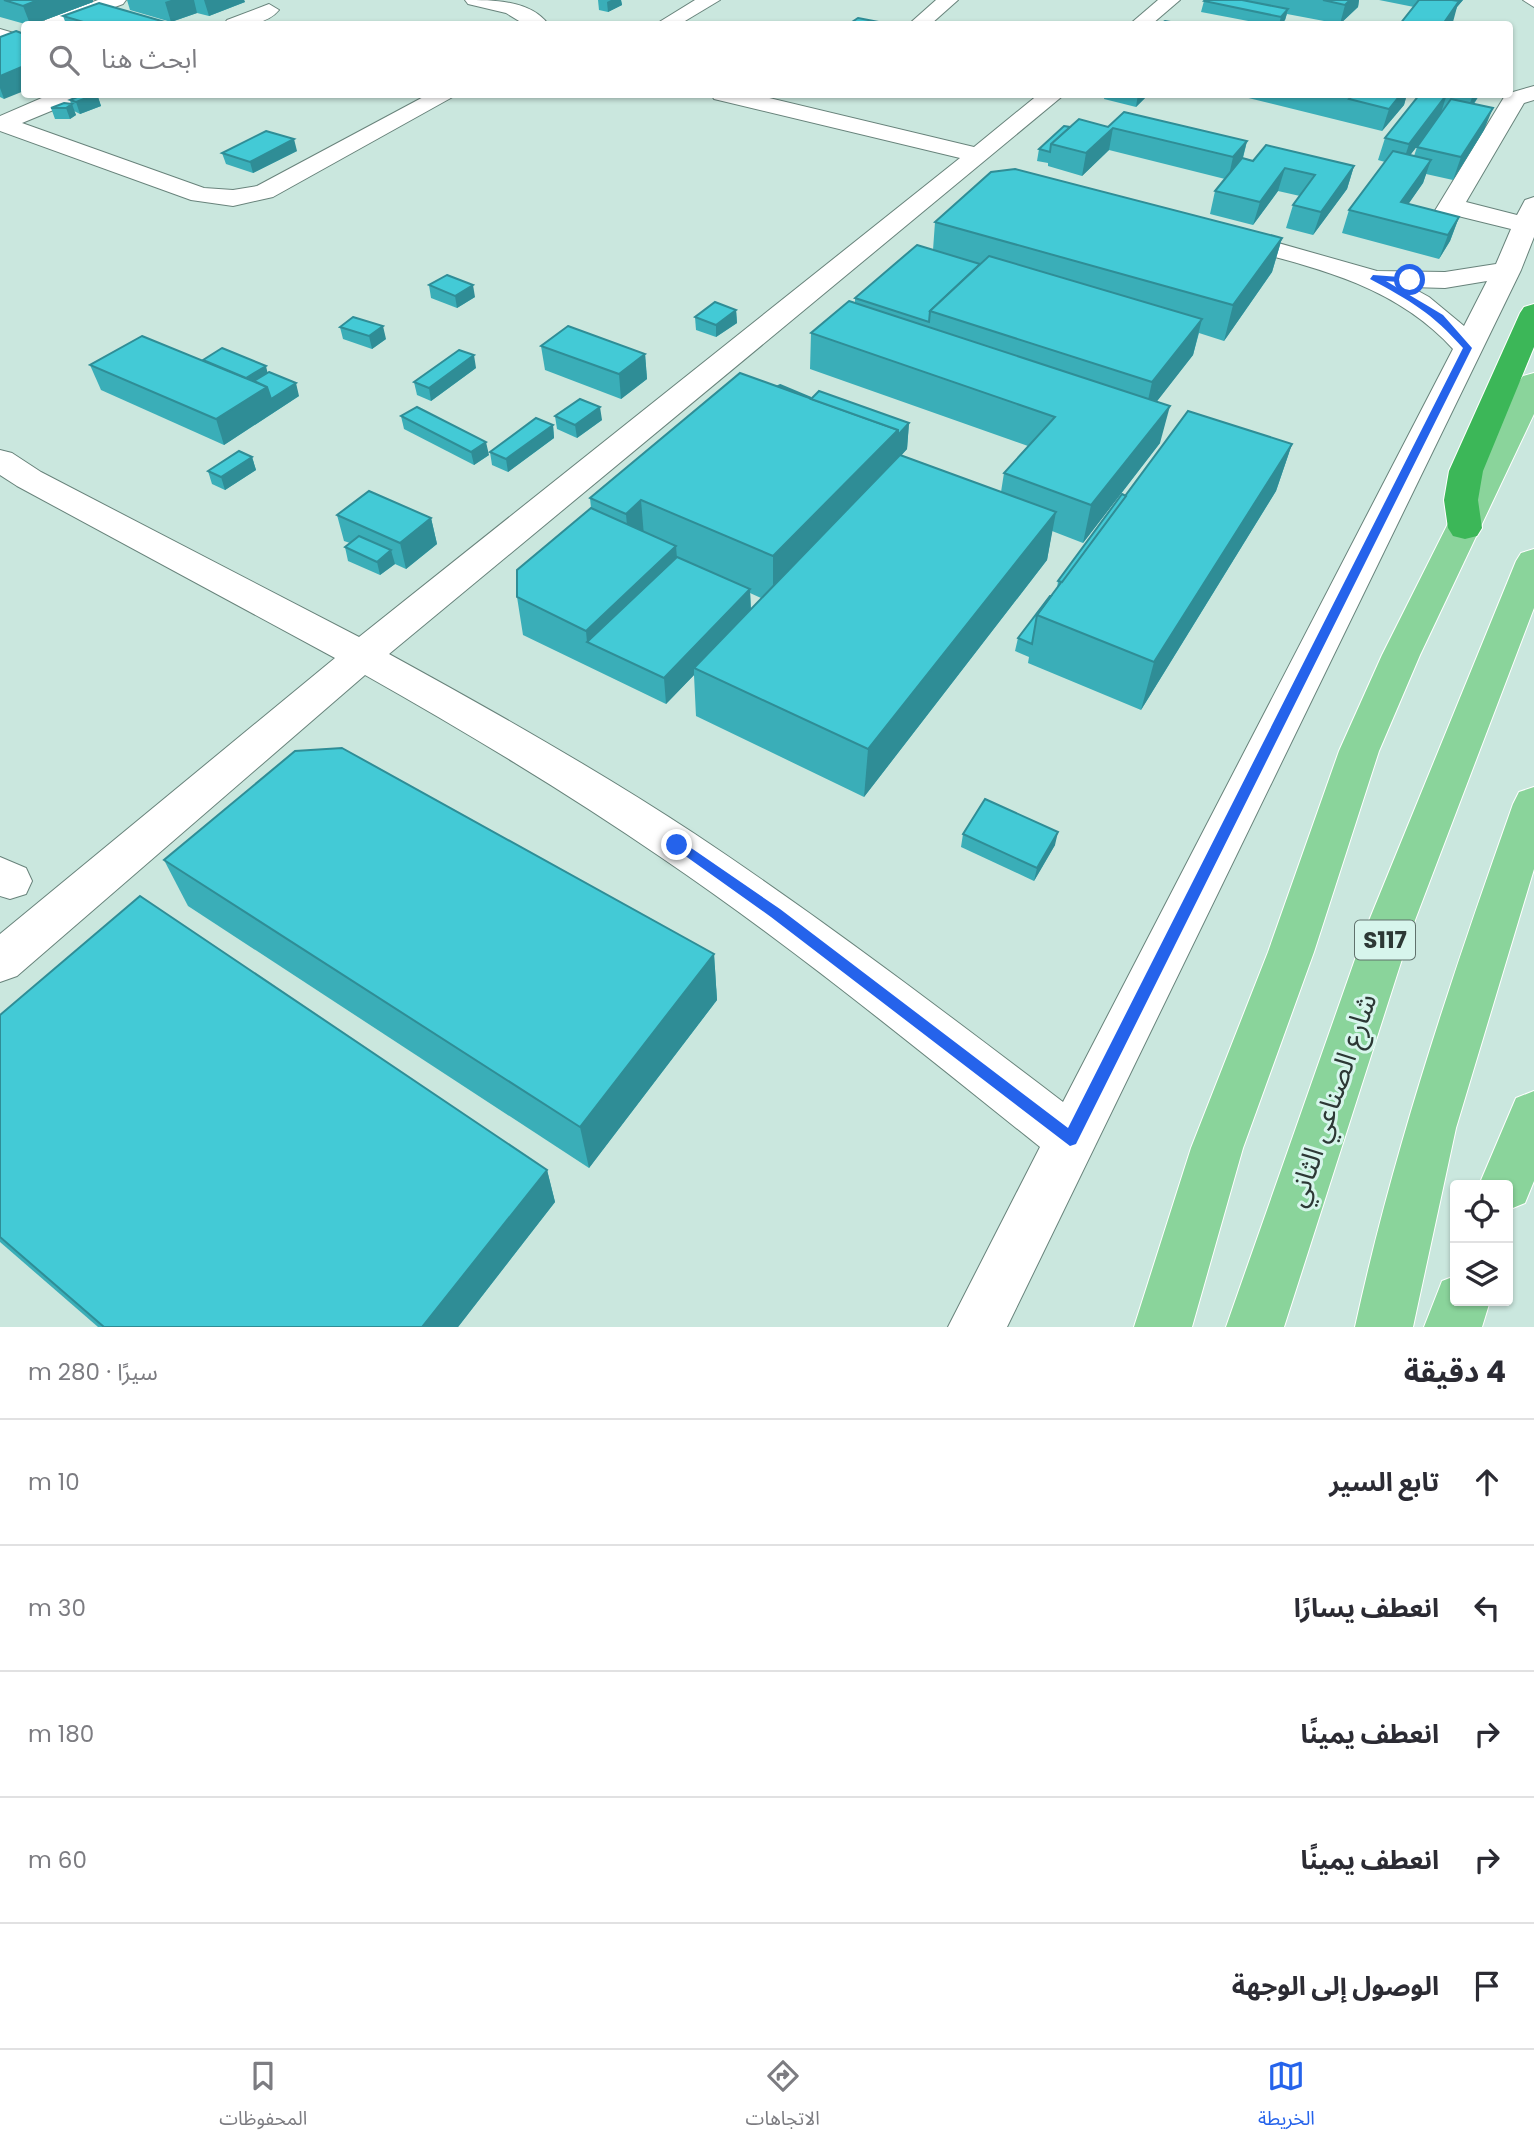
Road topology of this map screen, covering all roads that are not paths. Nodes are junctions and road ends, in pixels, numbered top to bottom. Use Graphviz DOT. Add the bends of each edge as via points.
graph roads {
  1 [pos="116,0"];
  2 [pos="475,0"];
  3 [pos="709,0"];
  4 [pos="948,0"];
  5 [pos="1170,0"];
  6 [pos="89,10"];
  7 [pos="270,10"];
  8 [pos="60,21"];
  9 [pos="124,21"];
  10 [pos="242,21"];
  11 [pos="533,21"];
  12 [pos="671,21"];
  13 [pos="923,21"];
  14 [pos="1144,21"];
  15 [pos="1534,93"];
  16 [pos="62,98"];
  17 [pos="440,98"];
  18 [pos="738,98"];
  19 [pos="824,98"];
  20 [pos="1050,98"];
  21 [pos="804,114"];
  22 [pos="1,123"];
  23 [pos="980,164"];
  24 [pos="1530,215"];
  25 [pos="1203,230"];
  26 [pos="1507,271"];
  27 [pos="1373,277"];
  28 [pos="1534,313"];
  29 [pos="1468,348"];
  30 [pos="1534,382"];
  31 [pos="0,460"];
  32 [pos="1465,528"];
  33 [pos="1534,561"];
  34 [pos="364,654"];
  35 [pos="1534,804"];
  36 [pos="0,962"];
  37 [pos="1534,1115"];
  38 [pos="1070,1139"];
  39 [pos="1508,1180"];
  40 [pos="1460,1306"];
  41 [pos="977,1327"];
  42 [pos="1163,1327"];
  43 [pos="1255,1327"];
  44 [pos="1384,1327"];
  45 [pos="1453,1327"];
  1 -- 6 [label="street"];
  2 -- 11 [label="street" via="513,9"];
  3 -- 12 [label="street"];
  4 -- 13 [label="street"];
  5 -- 14 [label="street"];
  6 -- 8 [label="street"];
  6 -- 9 [label="street"];
  7 -- 10 [label="street"];
  15 -- 24 [label="street" via="1515,98 1445,217"];
  16 -- 22 [label="street"];
  17 -- 22 [label="street" via="276,186 233,198 200,195"];
  18 -- 21 [label="street"];
  19 -- 21 [label="street"];
  20 -- 23 [label="street"];
  21 -- 23 [label="street"];
  23 -- 34 [label="street"];
  24 -- 26 [label="street"];
  25 -- 27 [label="street"];
  26 -- 27 [label="street" via="1445,280"];
  26 -- 29 [label="street"];
  27 -- 29 [label="street" via="1440,316"];
  28 -- 32 [label="highway" via="1466,471 1461,500"];
  29 -- 38 [label="street"];
  30 -- 32 [label="main road"];
  31 -- 34 [label="street"];
  32 -- 42 [label="main road" via="1359,751 1291,952 1217,1148"];
  33 -- 43 [label="main road, شارع الصناعي الثاني / S117" via="1389,928"];
  34 -- 36 [label="street"];
  34 -- 38 [label="street" via="677,845 848,968"];
  35 -- 44 [label="main road" via="1437,1107"];
  37 -- 39 [label="main road"];
  38 -- 41 [label="street"];
  40 -- 45 [label="main road"];
}
